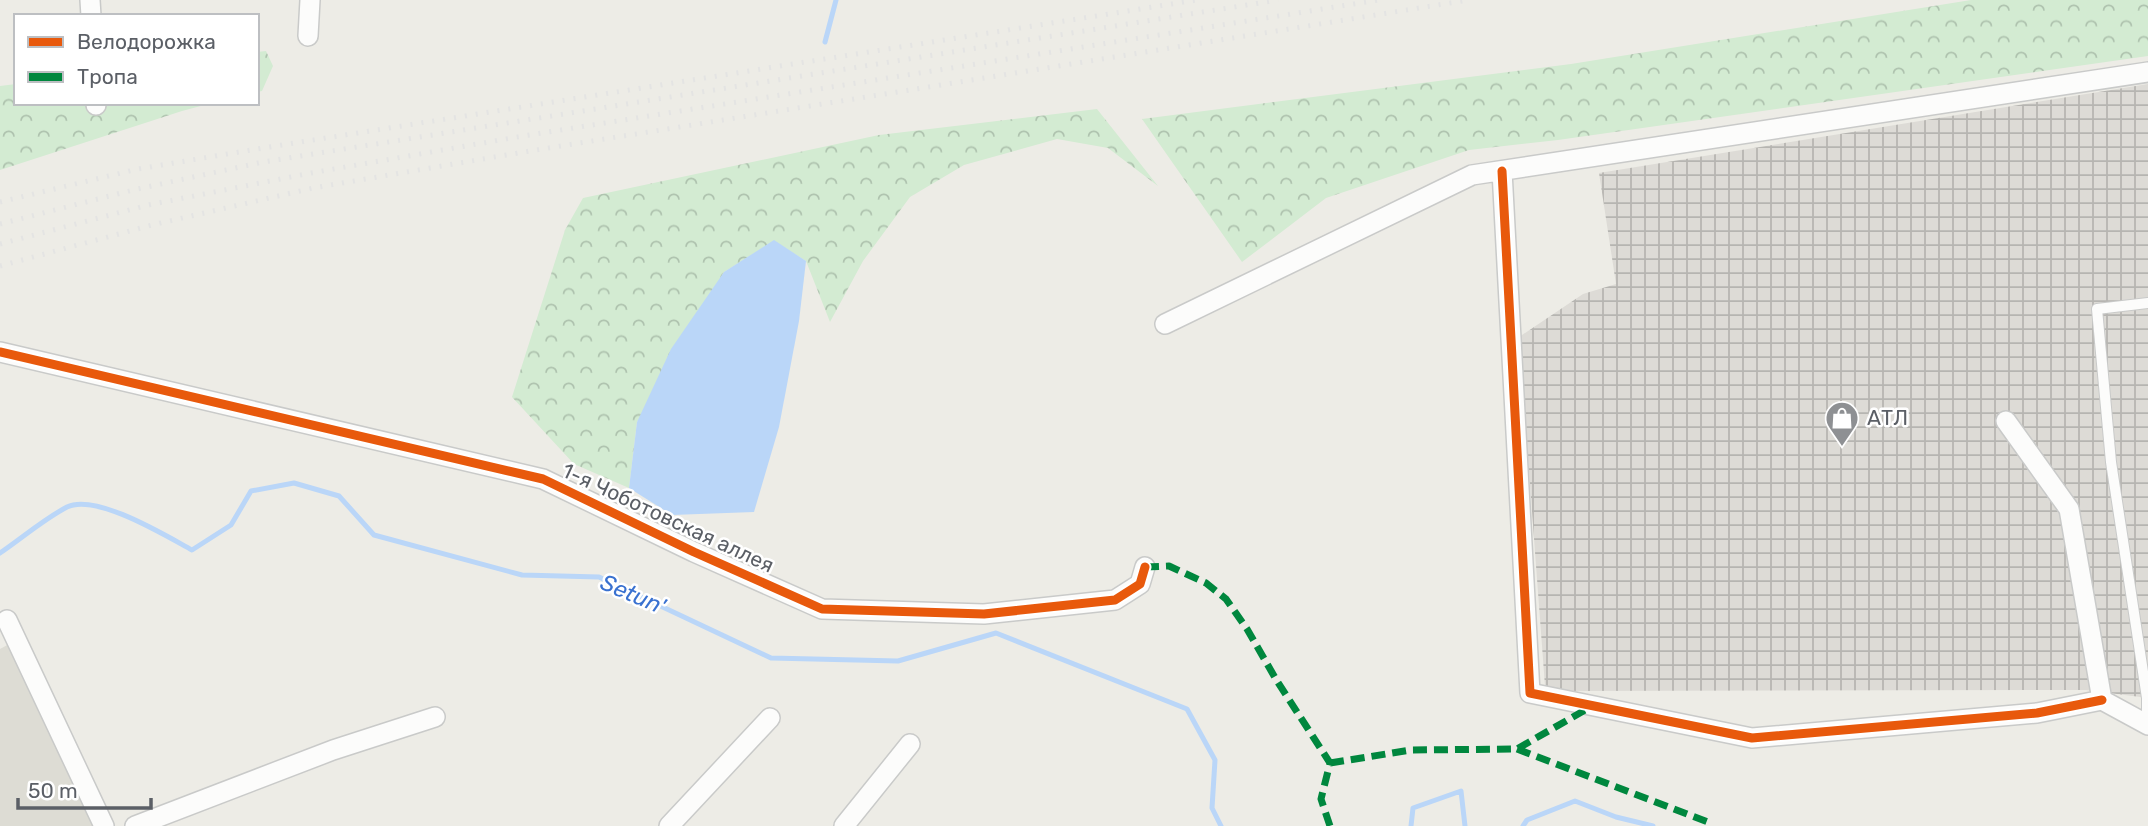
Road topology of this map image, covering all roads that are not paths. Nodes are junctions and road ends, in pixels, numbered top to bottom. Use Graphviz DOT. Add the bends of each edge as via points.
graph roads {
  1 [pos="310,0"];
  2 [pos="308,36"];
  3 [pos="2148,72"];
  4 [pos="1502,171"];
  5 [pos="2148,303"];
  6 [pos="1165,324"];
  7 [pos="0,352"];
  8 [pos="2006,421"];
  9 [pos="1145,567"];
  10 [pos="7,620"];
  11 [pos="2144,655"];
  12 [pos="2102,699"];
  13 [pos="435,718"];
  14 [pos="770,718"];
  15 [pos="2147,724"];
  16 [pos="910,744"];
  17 [pos="104,826"];
  18 [pos="135,826"];
  19 [pos="669,826"];
  20 [pos="845,826"];
  1 -- 2 [label="street"];
  3 -- 4 [label="street"];
  4 -- 6 [label="street" via="1472,175"];
  4 -- 12 [label="street" via="1530,693 1752,738 2037,713"];
  5 -- 11 [label="lane" via="2097,309 2111,462"];
  7 -- 9 [label="street, 1-я Чоботовская аллея" via="543,479 822,609 984,614 1115,600 1140,584"];
  8 -- 12 [label="street" via="2069,509"];
  10 -- 17 [label="street"];
  11 -- 15 [label="lane"];
  12 -- 15 [label="street"];
  13 -- 18 [label="street" via="333,750"];
  14 -- 19 [label="street"];
  16 -- 20 [label="street"];
}
